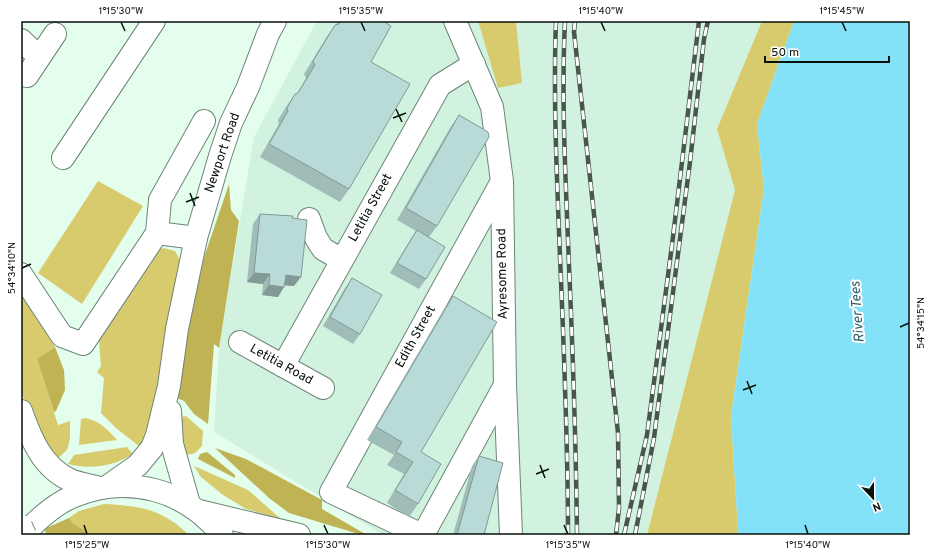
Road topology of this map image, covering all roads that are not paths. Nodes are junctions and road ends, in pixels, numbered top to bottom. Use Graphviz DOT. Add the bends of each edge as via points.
graph roads {
  1 [pos="154,21"];
  2 [pos="276,21"];
  3 [pos="455,21"];
  4 [pos="55,34"];
  5 [pos="21,40"];
  6 [pos="39,57"];
  7 [pos="474,64"];
  8 [pos="27,76"];
  9 [pos="204,121"];
  10 [pos="63,158"];
  11 [pos="502,181"];
  12 [pos="309,219"];
  13 [pos="157,233"];
  14 [pos="196,238"];
  15 [pos="342,260"];
  16 [pos="21,274"];
  17 [pos="240,342"];
  18 [pos="283,366"];
  19 [pos="505,384"];
  20 [pos="169,386"];
  21 [pos="323,388"];
  22 [pos="21,411"];
  23 [pos="104,487"];
  24 [pos="194,508"];
  25 [pos="21,526"];
  26 [pos="24,535"];
  27 [pos="222,535"];
  28 [pos="299,535"];
  29 [pos="422,535"];
  30 [pos="511,535"];
  1 -- 10 [label="main road"];
  2 -- 14 [label="main road, Newport Road" via="268,34 231,123"];
  3 -- 7 [label="main road, Ayresome Road"];
  4 -- 6 [label="main road"];
  5 -- 6 [label="main road"];
  6 -- 8 [label="main road"];
  7 -- 11 [label="main road, Ayresome Road" via="492,107"];
  7 -- 15 [label="main road, Letitia Street" via="440,85"];
  9 -- 13 [label="main road" via="160,200"];
  11 -- 19 [label="main road, Ayresome Road"];
  11 -- 29 [label="main road, Edith Street" via="331,492"];
  12 -- 15 [label="main road" via="323,249"];
  13 -- 14 [label="main road"];
  13 -- 16 [label="main road" via="83,344 62,336"];
  14 -- 20 [label="main road, Newport Road"];
  15 -- 18 [label="main road, Letitia Street"];
  17 -- 18 [label="main road, Letitia Road"];
  18 -- 21 [label="main road, Letitia Road"];
  19 -- 29 [label="main road"];
  19 -- 30 [label="main road, Ayresome Road"];
  20 -- 23 [label="main road, Newport Road" via="158,435 152,448 138,465"];
  20 -- 24 [label="main road, Newport Road" via="172,444"];
  22 -- 23 [label="main road" via="35,446 57,473 71,481"];
  23 -- 24 [label="main road" via="146,488 167,494"];
  23 -- 26 [label="main road" via="72,496 42,516"];
  24 -- 27 [label="main road"];
  24 -- 28 [label="main road"];
  25 -- 26 [label="main road, bridge"];
}
